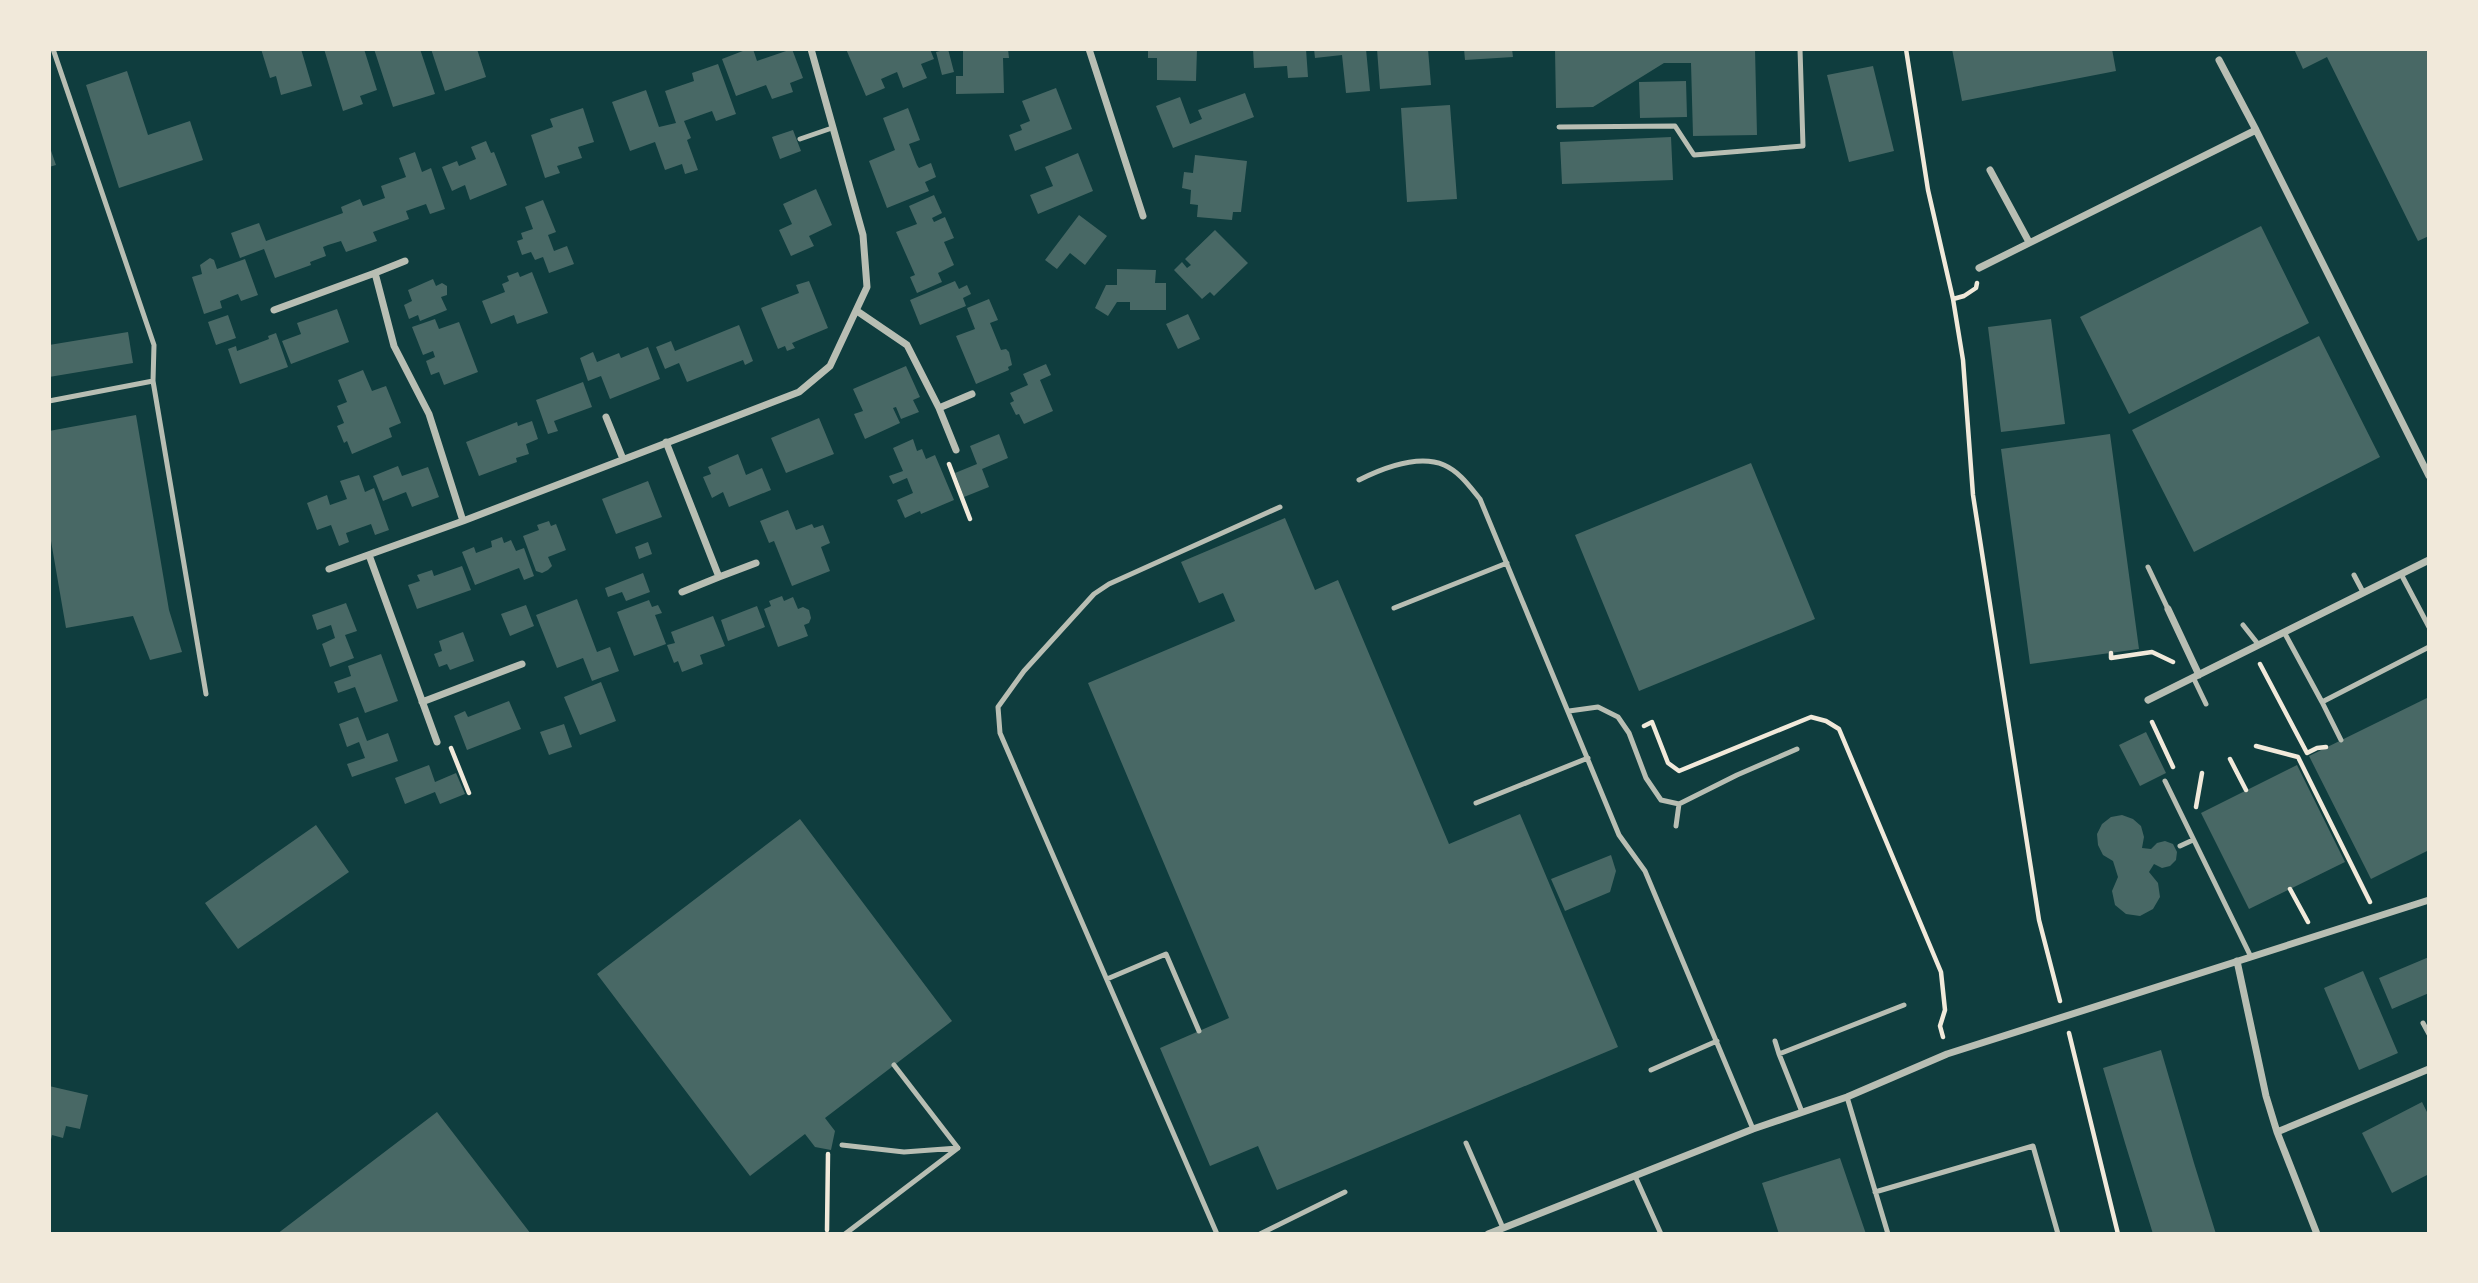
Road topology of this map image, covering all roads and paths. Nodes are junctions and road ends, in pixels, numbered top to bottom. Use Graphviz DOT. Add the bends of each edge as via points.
graph roads {
  1 [pos="53,49"];
  2 [pos="811,49"];
  3 [pos="1089,49"];
  4 [pos="1800,49"];
  5 [pos="1906,49"];
  6 [pos="2219,60"];
  7 [pos="1559,127"];
  8 [pos="832,128"];
  9 [pos="2256,130"];
  10 [pos="800,139"];
  11 [pos="1990,170"];
  12 [pos="1143,216"];
  13 [pos="2029,242"];
  14 [pos="405,261"];
  15 [pos="1979,268"];
  16 [pos="374,273"];
  17 [pos="1953,299"];
  18 [pos="274,310"];
  19 [pos="857,312"];
  20 [pos="153,381"];
  21 [pos="972,394"];
  22 [pos="49,401"];
  23 [pos="939,408"];
  24 [pos="606,417"];
  25 [pos="666,442"];
  26 [pos="956,450"];
  27 [pos="624,459"];
  28 [pos="2429,476"];
  29 [pos="1359,480"];
  30 [pos="1280,507"];
  31 [pos="970,519"];
  32 [pos="463,521"];
  33 [pos="369,555"];
  34 [pos="2429,560"];
  35 [pos="756,563"];
  36 [pos="1507,563"];
  37 [pos="2148,567"];
  38 [pos="329,569"];
  39 [pos="2401,574"];
  40 [pos="2354,575"];
  41 [pos="719,577"];
  42 [pos="2363,592"];
  43 [pos="682,593"];
  44 [pos="1394,608"];
  45 [pos="2168,610"];
  46 [pos="2243,625"];
  47 [pos="2429,627"];
  48 [pos="2284,632"];
  49 [pos="2255,646"];
  50 [pos="2429,647"];
  51 [pos="2111,653"];
  52 [pos="522,664"];
  53 [pos="2196,676"];
  54 [pos="205,694"];
  55 [pos="2145,701"];
  56 [pos="422,702"];
  57 [pos="2322,702"];
  58 [pos="2206,704"];
  59 [pos="1569,711"];
  60 [pos="1629,733"];
  61 [pos="2341,740"];
  62 [pos="437,742"];
  63 [pos="2256,746"];
  64 [pos="2328,747"];
  65 [pos="1797,750"];
  66 [pos="2306,753"];
  67 [pos="2298,757"];
  68 [pos="1588,758"];
  69 [pos="2230,759"];
  70 [pos="2202,773"];
  71 [pos="2165,781"];
  72 [pos="2018,786"];
  73 [pos="2246,790"];
  74 [pos="469,793"];
  75 [pos="1476,803"];
  76 [pos="1679,804"];
  77 [pos="2195,815"];
  78 [pos="1676,825"];
  79 [pos="2193,840"];
  80 [pos="2180,846"];
  81 [pos="2290,891"];
  82 [pos="2429,900"];
  83 [pos="2378,917"];
  84 [pos="2315,937"];
  85 [pos="2251,957"];
  86 [pos="2237,961"];
  87 [pos="1107,979"];
  88 [pos="1904,1005"];
  89 [pos="2423,1023"];
  90 [pos="1199,1031"];
  91 [pos="2429,1034"];
  92 [pos="1717,1041"];
  93 [pos="1775,1041"];
  94 [pos="1779,1054"];
  95 [pos="1947,1054"];
  96 [pos="894,1065"];
  97 [pos="2429,1069"];
  98 [pos="1651,1070"];
  99 [pos="1847,1097"];
  100 [pos="1802,1112"];
  101 [pos="1753,1129"];
  102 [pos="2277,1132"];
  103 [pos="1466,1143"];
  104 [pos="842,1145"];
  105 [pos="958,1148"];
  106 [pos="828,1153"];
  107 [pos="1635,1175"];
  108 [pos="1345,1192"];
  109 [pos="1875,1192"];
  110 [pos="1503,1228"];
  111 [pos="827,1234"];
  112 [pos="845,1234"];
  113 [pos="1217,1234"];
  114 [pos="1260,1234"];
  115 [pos="1488,1234"];
  116 [pos="1661,1234"];
  117 [pos="1888,1234"];
  118 [pos="2059,1234"];
  119 [pos="2317,1234"];
  1 -- 20 [label="lane" via="154,345"];
  2 -- 8 [label="street"];
  3 -- 12 [label="street"];
  4 -- 7 [label="lane" via="1803,146 1694,155 1675,126"];
  5 -- 17 [label="path" via="1928,190"];
  6 -- 9 [label="street"];
  8 -- 10 [label="lane"];
  8 -- 19 [label="street" via="863,235 867,287"];
  9 -- 13 [label="street"];
  9 -- 28 [label="street"];
  11 -- 13 [label="street"];
  13 -- 15 [label="street"];
  14 -- 16 [label="street"];
  15 -- 17 [label="path" via="1976,288"];
  16 -- 18 [label="street"];
  16 -- 32 [label="street" via="394,346 429,414"];
  17 -- 72 [label="path" via="1963,360 1973,495"];
  19 -- 23 [label="street" via="907,345"];
  19 -- 25 [label="street" via="830,366 799,392"];
  20 -- 22 [label="lane"];
  20 -- 54 [label="lane"];
  21 -- 23 [label="street"];
  23 -- 26 [label="street"];
  24 -- 27 [label="street"];
  25 -- 27 [label="street"];
  25 -- 41 [label="street"];
  26 -- 31 [label="path" via="947,459"];
  27 -- 32 [label="street"];
  29 -- 36 [label="lane" via="1385,467 1413,461 1444,465 1465,480 1480,499"];
  30 -- 87 [label="lane" via="1094,594 998,707 1000,733"];
  32 -- 33 [label="street"];
  33 -- 38 [label="street"];
  33 -- 56 [label="street"];
  34 -- 39 [label="street"];
  35 -- 41 [label="street"];
  36 -- 44 [label="lane"];
  36 -- 59 [label="lane"];
  37 -- 45 [label="lane"];
  39 -- 42 [label="street"];
  39 -- 47 [label="lane"];
  40 -- 42 [label="lane"];
  41 -- 43 [label="street"];
  42 -- 48 [label="street"];
  45 -- 53 [label="street"];
  46 -- 49 [label="lane"];
  48 -- 49 [label="street"];
  48 -- 57 [label="lane"];
  49 -- 53 [label="street"];
  49 -- 66 [label="path"];
  50 -- 57 [label="lane"];
  51 -- 53 [label="path" via="2111,658 2152,652"];
  52 -- 56 [label="street"];
  53 -- 55 [label="street"];
  53 -- 58 [label="lane"];
  56 -- 62 [label="street"];
  57 -- 61 [label="lane"];
  59 -- 60 [label="lane" via="1598,707 1618,717"];
  59 -- 68 [label="lane"];
  60 -- 76 [label="lane" via="1653,789 1661,800"];
  60 -- 95 [label="path" via="1652,722 1668,763 1679,771 1811,717 1839,729 1941,972 1945,1010 1940,1026"];
  62 -- 74 [label="path" via="449,743"];
  63 -- 67 [label="path"];
  64 -- 66 [label="path"];
  65 -- 76 [label="lane"];
  66 -- 67 [label="path"];
  67 -- 83 [label="path"];
  68 -- 75 [label="lane"];
  68 -- 92 [label="lane" via="1619,835 1645,871"];
  69 -- 73 [label="path"];
  70 -- 77 [label="path"];
  71 -- 79 [label="lane"];
  76 -- 78 [label="lane"];
  79 -- 80 [label="lane"];
  79 -- 85 [label="lane"];
  81 -- 84 [label="path"];
  82 -- 83 [label="street"];
  83 -- 84 [label="street"];
  84 -- 85 [label="street"];
  85 -- 86 [label="street"];
  86 -- 95 [label="street"];
  86 -- 102 [label="street"];
  87 -- 90 [label="lane" via="1166,954"];
  87 -- 113 [label="lane"];
  88 -- 94 [label="lane"];
  89 -- 91 [label="lane"];
  92 -- 98 [label="lane"];
  92 -- 101 [label="lane"];
  93 -- 94 [label="lane"];
  94 -- 100 [label="lane"];
  95 -- 99 [label="street"];
  96 -- 105 [label="lane"];
  97 -- 102 [label="street"];
  99 -- 100 [label="street"];
  99 -- 109 [label="lane"];
  100 -- 101 [label="street"];
  101 -- 107 [label="street"];
  102 -- 119 [label="street"];
  103 -- 110 [label="lane"];
  104 -- 105 [label="lane" via="904,1153"];
  105 -- 112 [label="lane"];
  106 -- 111 [label="path"];
  107 -- 110 [label="street"];
  107 -- 116 [label="lane"];
  108 -- 114 [label="lane"];
  109 -- 117 [label="lane"];
  109 -- 118 [label="lane" via="2033,1146"];
  110 -- 115 [label="street"];
}
